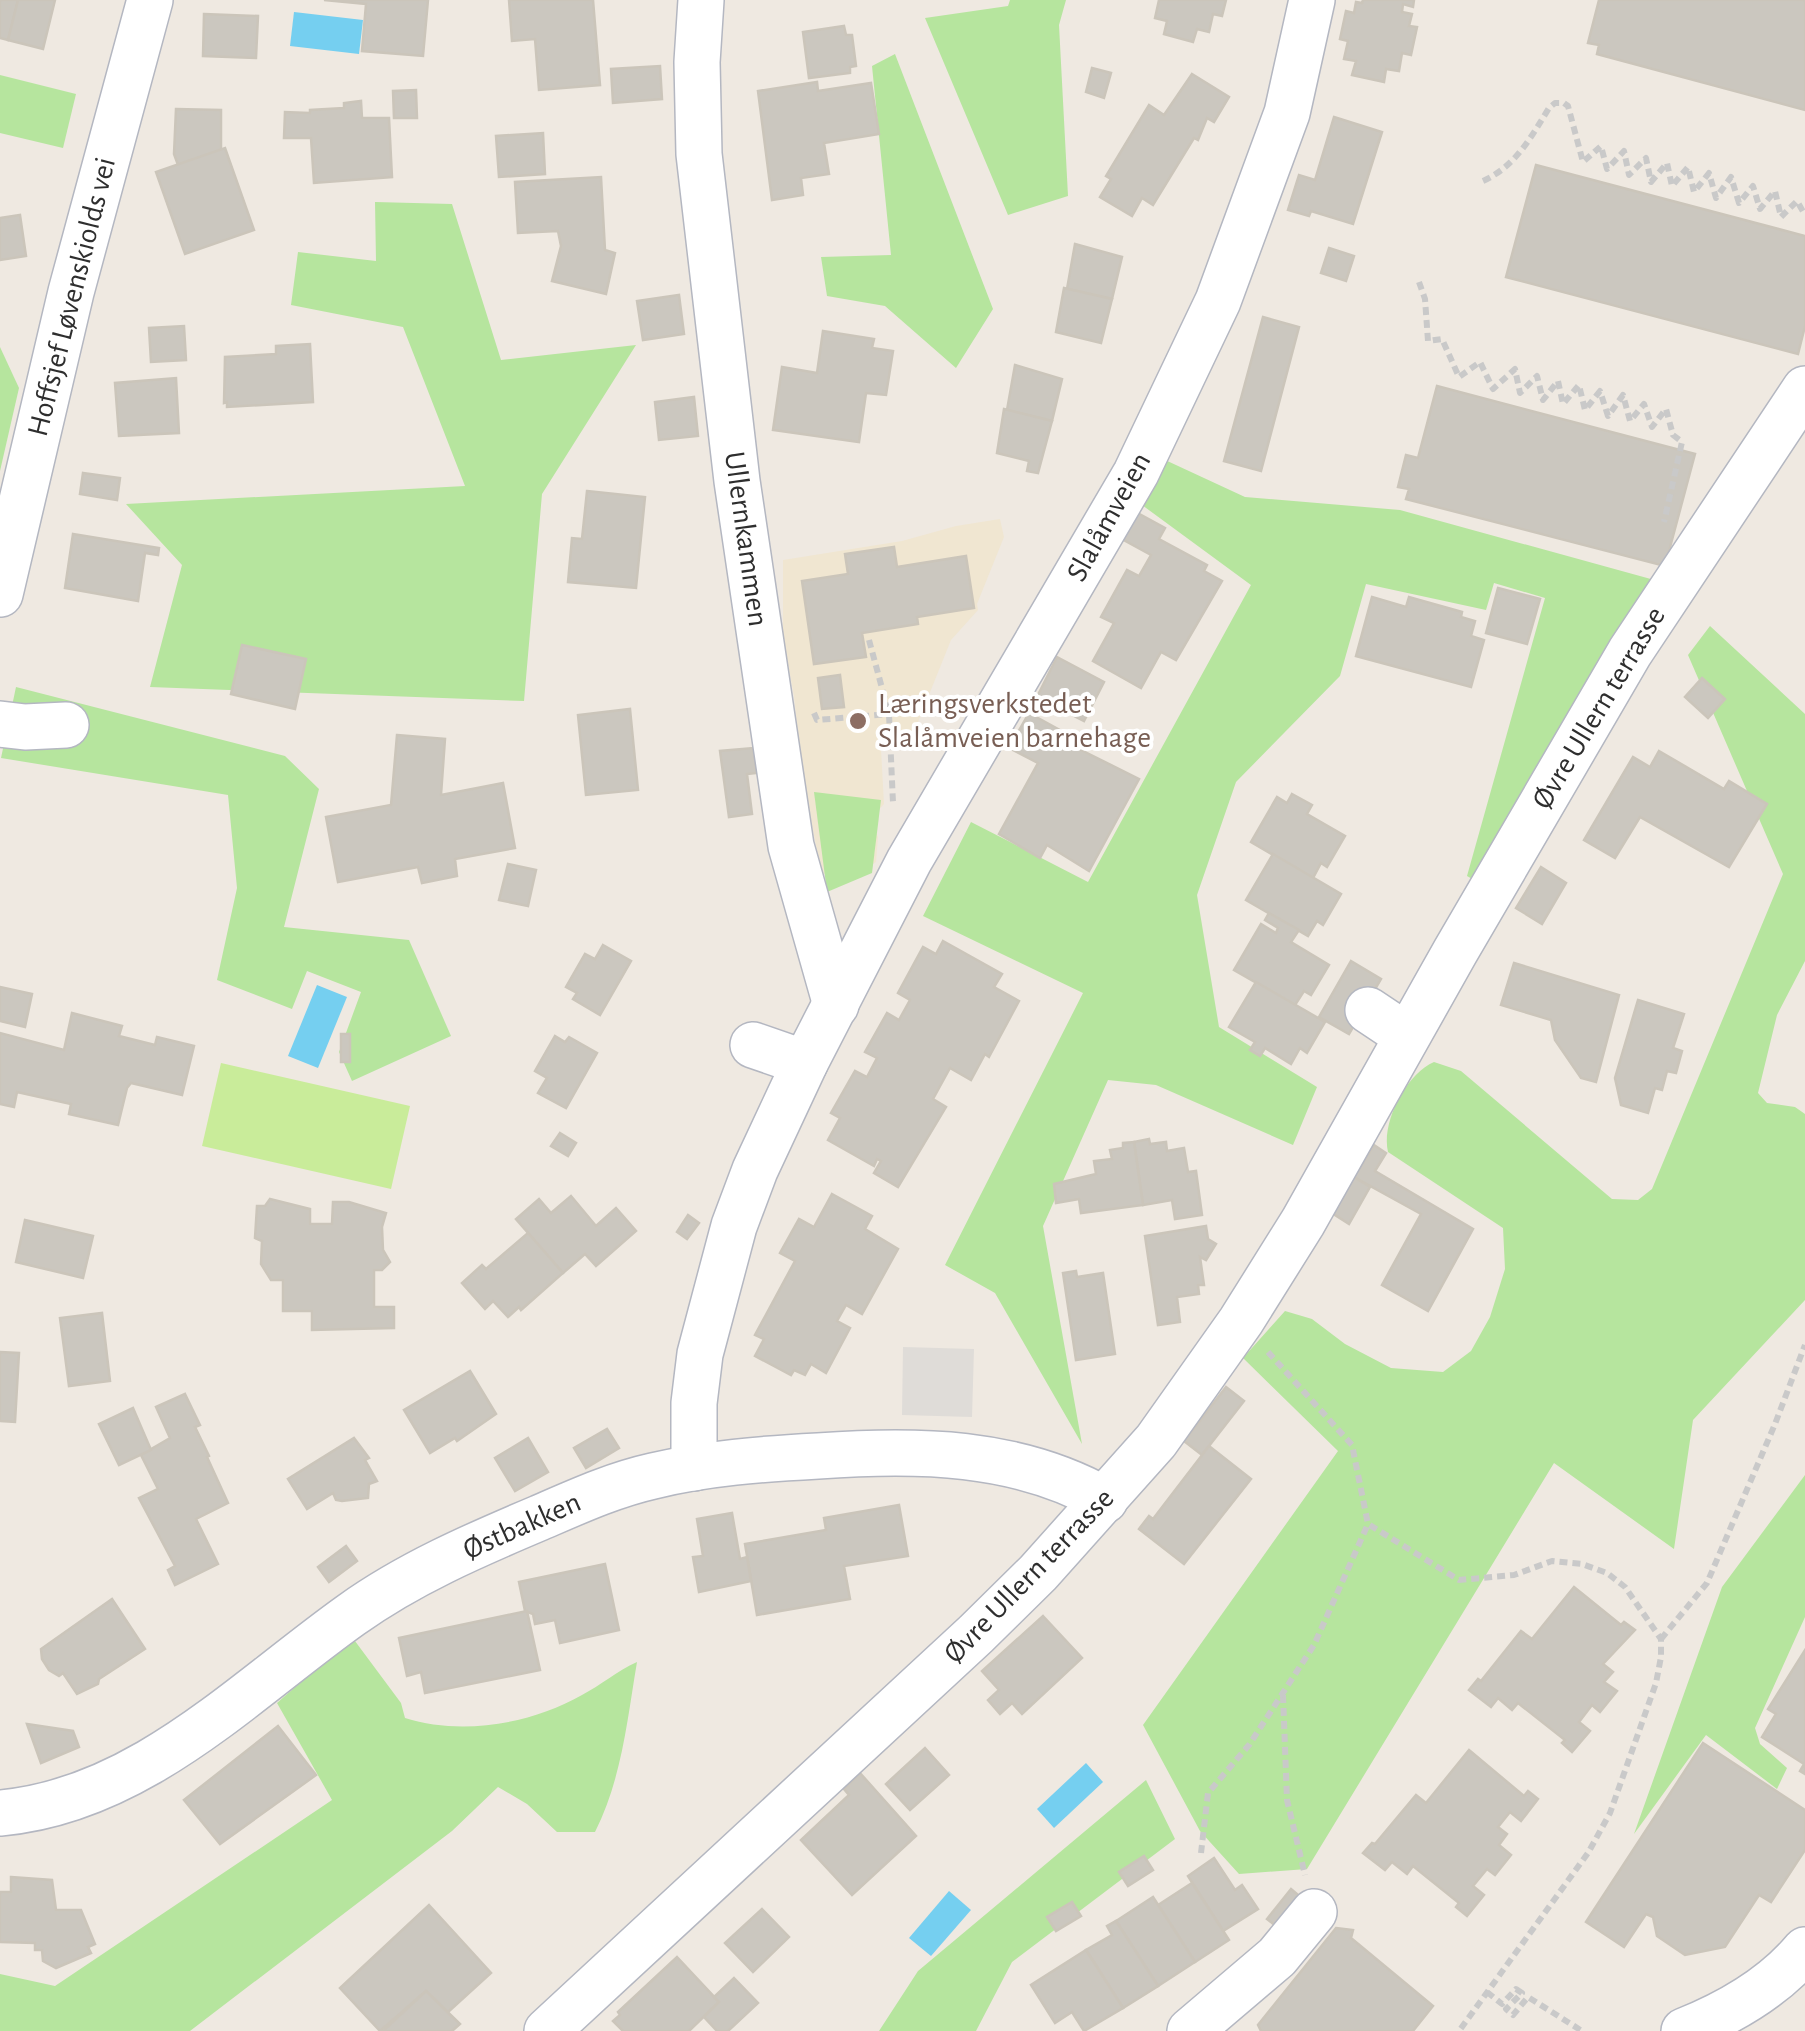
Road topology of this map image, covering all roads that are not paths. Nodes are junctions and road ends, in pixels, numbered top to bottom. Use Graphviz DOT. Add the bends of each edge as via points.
graph roads {
  1 [pos="150,0"];
  2 [pos="701,0"];
  3 [pos="1312,0"];
  4 [pos="1805,389"];
  5 [pos="0,594"];
  6 [pos="0,724"];
  7 [pos="66,725"];
  8 [pos="836,1004"];
  9 [pos="1368,1010"];
  10 [pos="1408,1036"];
  11 [pos="753,1045"];
  12 [pos="805,1063"];
  13 [pos="694,1468"];
  14 [pos="1105,1500"];
  15 [pos="0,1813"];
  16 [pos="1314,1912"];
  17 [pos="1805,1950"];
  18 [pos="547,2031"];
  19 [pos="1190,2031"];
  20 [pos="1684,2031"];
  1 -- 5 [label="street, Hoffsjef Løvenskiolds vei" via="71,292"];
  2 -- 8 [label="street, Ullernkammen" via="699,154 737,481 791,846"];
  3 -- 8 [label="street, Slalåmveien" via="1287,113 1194,353 1136,473 909,861"];
  4 -- 10 [label="street, Øvre Ullern terrasse" via="1630,652"];
  6 -- 7 [label="street"];
  8 -- 12 [label="street"];
  9 -- 10 [label="street"];
  10 -- 14 [label="street, Øvre Ullern terrasse" via="1240,1321 1156,1441"];
  11 -- 12 [label="street"];
  12 -- 13 [label="street" via="734,1226 700,1354"];
  13 -- 14 [label="street, Østbakken" via="758,1458 936,1454 1037,1469"];
  13 -- 15 [label="street, Østbakken" via="601,1492 412,1577 173,1747 74,1798"];
  14 -- 18 [label="street, Øvre Ullern terrasse" via="976,1634"];
  16 -- 19 [label="street" via="1277,1958"];
  17 -- 20 [label="street" via="1747,1999"];
}
